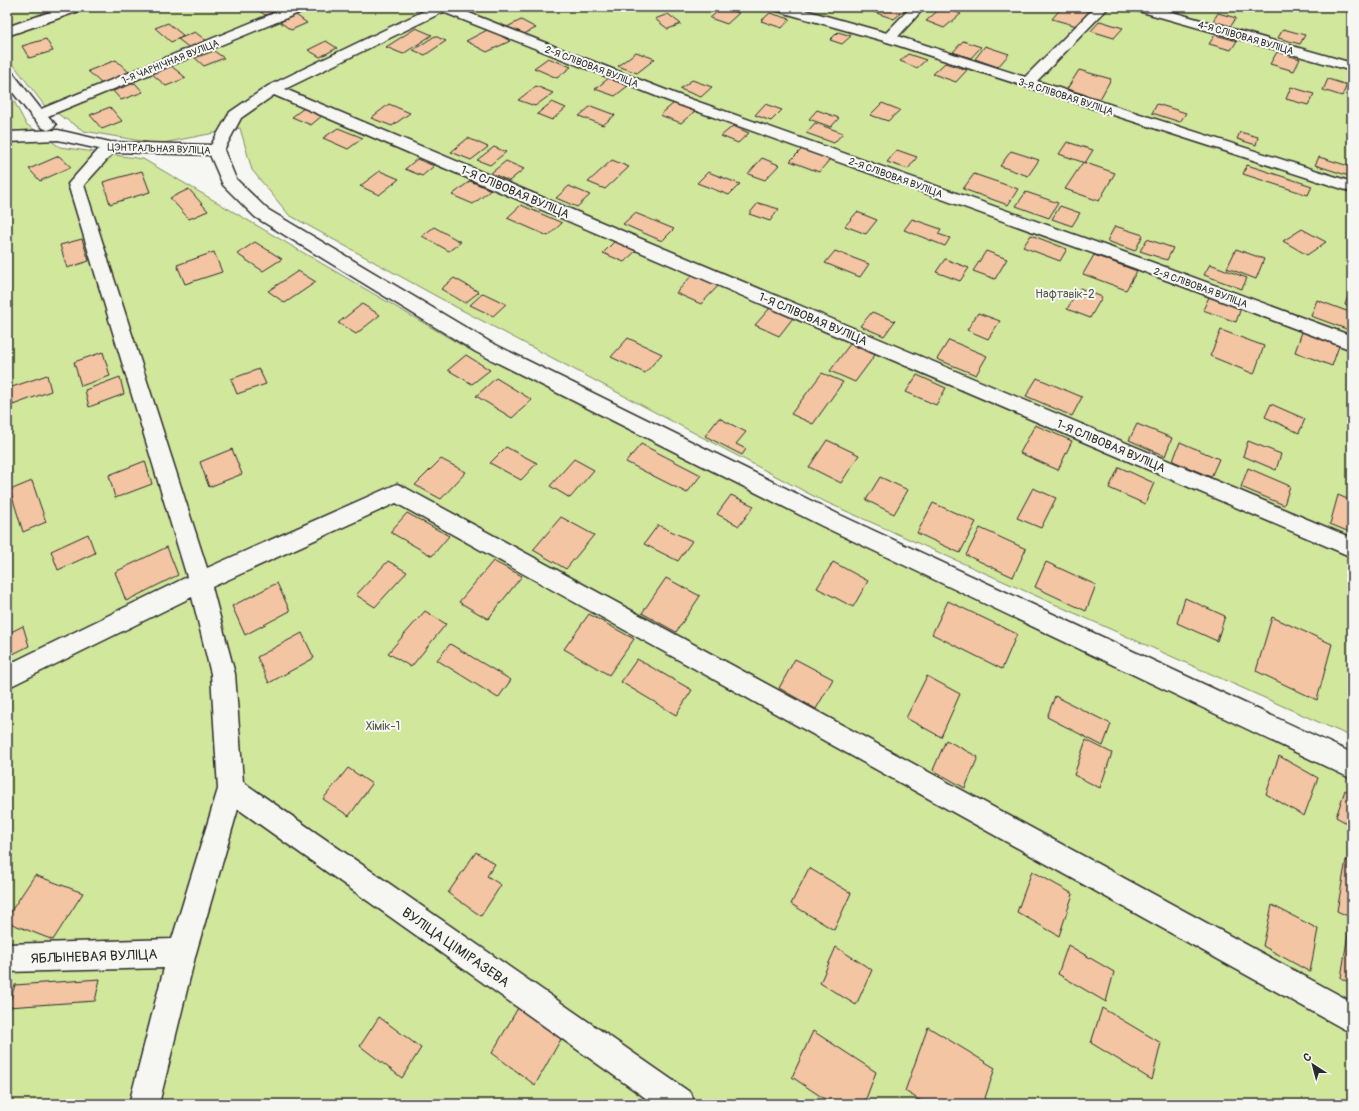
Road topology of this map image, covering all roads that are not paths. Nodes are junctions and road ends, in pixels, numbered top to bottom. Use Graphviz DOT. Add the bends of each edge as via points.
graph roads {
  1 [pos="77,7"];
  2 [pos="301,7"];
  3 [pos="443,7"];
  4 [pos="779,7"];
  5 [pos="918,7"];
  6 [pos="1102,7"];
  7 [pos="1140,7"];
  8 [pos="7,32"];
  9 [pos="889,38"];
  10 [pos="1352,67"];
  11 [pos="7,75"];
  12 [pos="1027,83"];
  13 [pos="273,89"];
  14 [pos="38,115"];
  15 [pos="58,135"];
  16 [pos="7,137"];
  17 [pos="110,147"];
  18 [pos="216,150"];
  19 [pos="1352,187"];
  20 [pos="1352,343"];
  21 [pos="1352,548"];
  22 [pos="200,582"];
  23 [pos="7,677"];
  24 [pos="1352,766"];
  25 [pos="231,789"];
  26 [pos="182,953"];
  27 [pos="7,958"];
  28 [pos="1352,1018"];
  29 [pos="144,1104"];
  30 [pos="680,1104"];
  1 -- 8 [label="street"];
  2 -- 14 [label="street, 1-Я ЧАРНІЧНАЯ ВУЛІЦА"];
  3 -- 13 [label="street"];
  3 -- 20 [label="street, 2-Я СЛІВОВАЯ ВУЛІЦА" via="671,97"];
  4 -- 9 [label="street, 3-Я СЛІВОВАЯ ВУЛІЦА"];
  5 -- 9 [label="street"];
  6 -- 12 [label="street"];
  7 -- 10 [label="street, 4-Я СЛІВОВАЯ ВУЛІЦА"];
  9 -- 12 [label="street, 3-Я СЛІВОВАЯ ВУЛІЦА"];
  11 -- 14 [label="street"];
  12 -- 19 [label="street, 3-Я СЛІВОВАЯ ВУЛІЦА"];
  13 -- 18 [label="street" via="235,115"];
  13 -- 21 [label="street, 1-Я СЛІВОВАЯ ВУЛІЦА"];
  14 -- 15 [label="street"];
  15 -- 16 [label="street, ЦЭНТРАЛЬНАЯ ВУЛІЦА"];
  15 -- 17 [label="street, ЦЭНТРАЛЬНАЯ ВУЛІЦА"];
  17 -- 18 [label="street, ЦЭНТРАЛЬНАЯ ВУЛІЦА"];
  17 -- 22 [label="street" via="76,184"];
  18 -- 24 [label="street" via="229,181 260,213 483,347 830,520"];
  22 -- 23 [label="street"];
  22 -- 25 [label="street" via="223,674"];
  22 -- 28 [label="street" via="397,493"];
  25 -- 26 [label="street"];
  25 -- 30 [label="street, ВУЛІЦА ЦІМІРАЗЕВА"];
  26 -- 27 [label="street, ЯБЛЫНЕВАЯ ВУЛІЦА"];
  26 -- 29 [label="street"];
}
